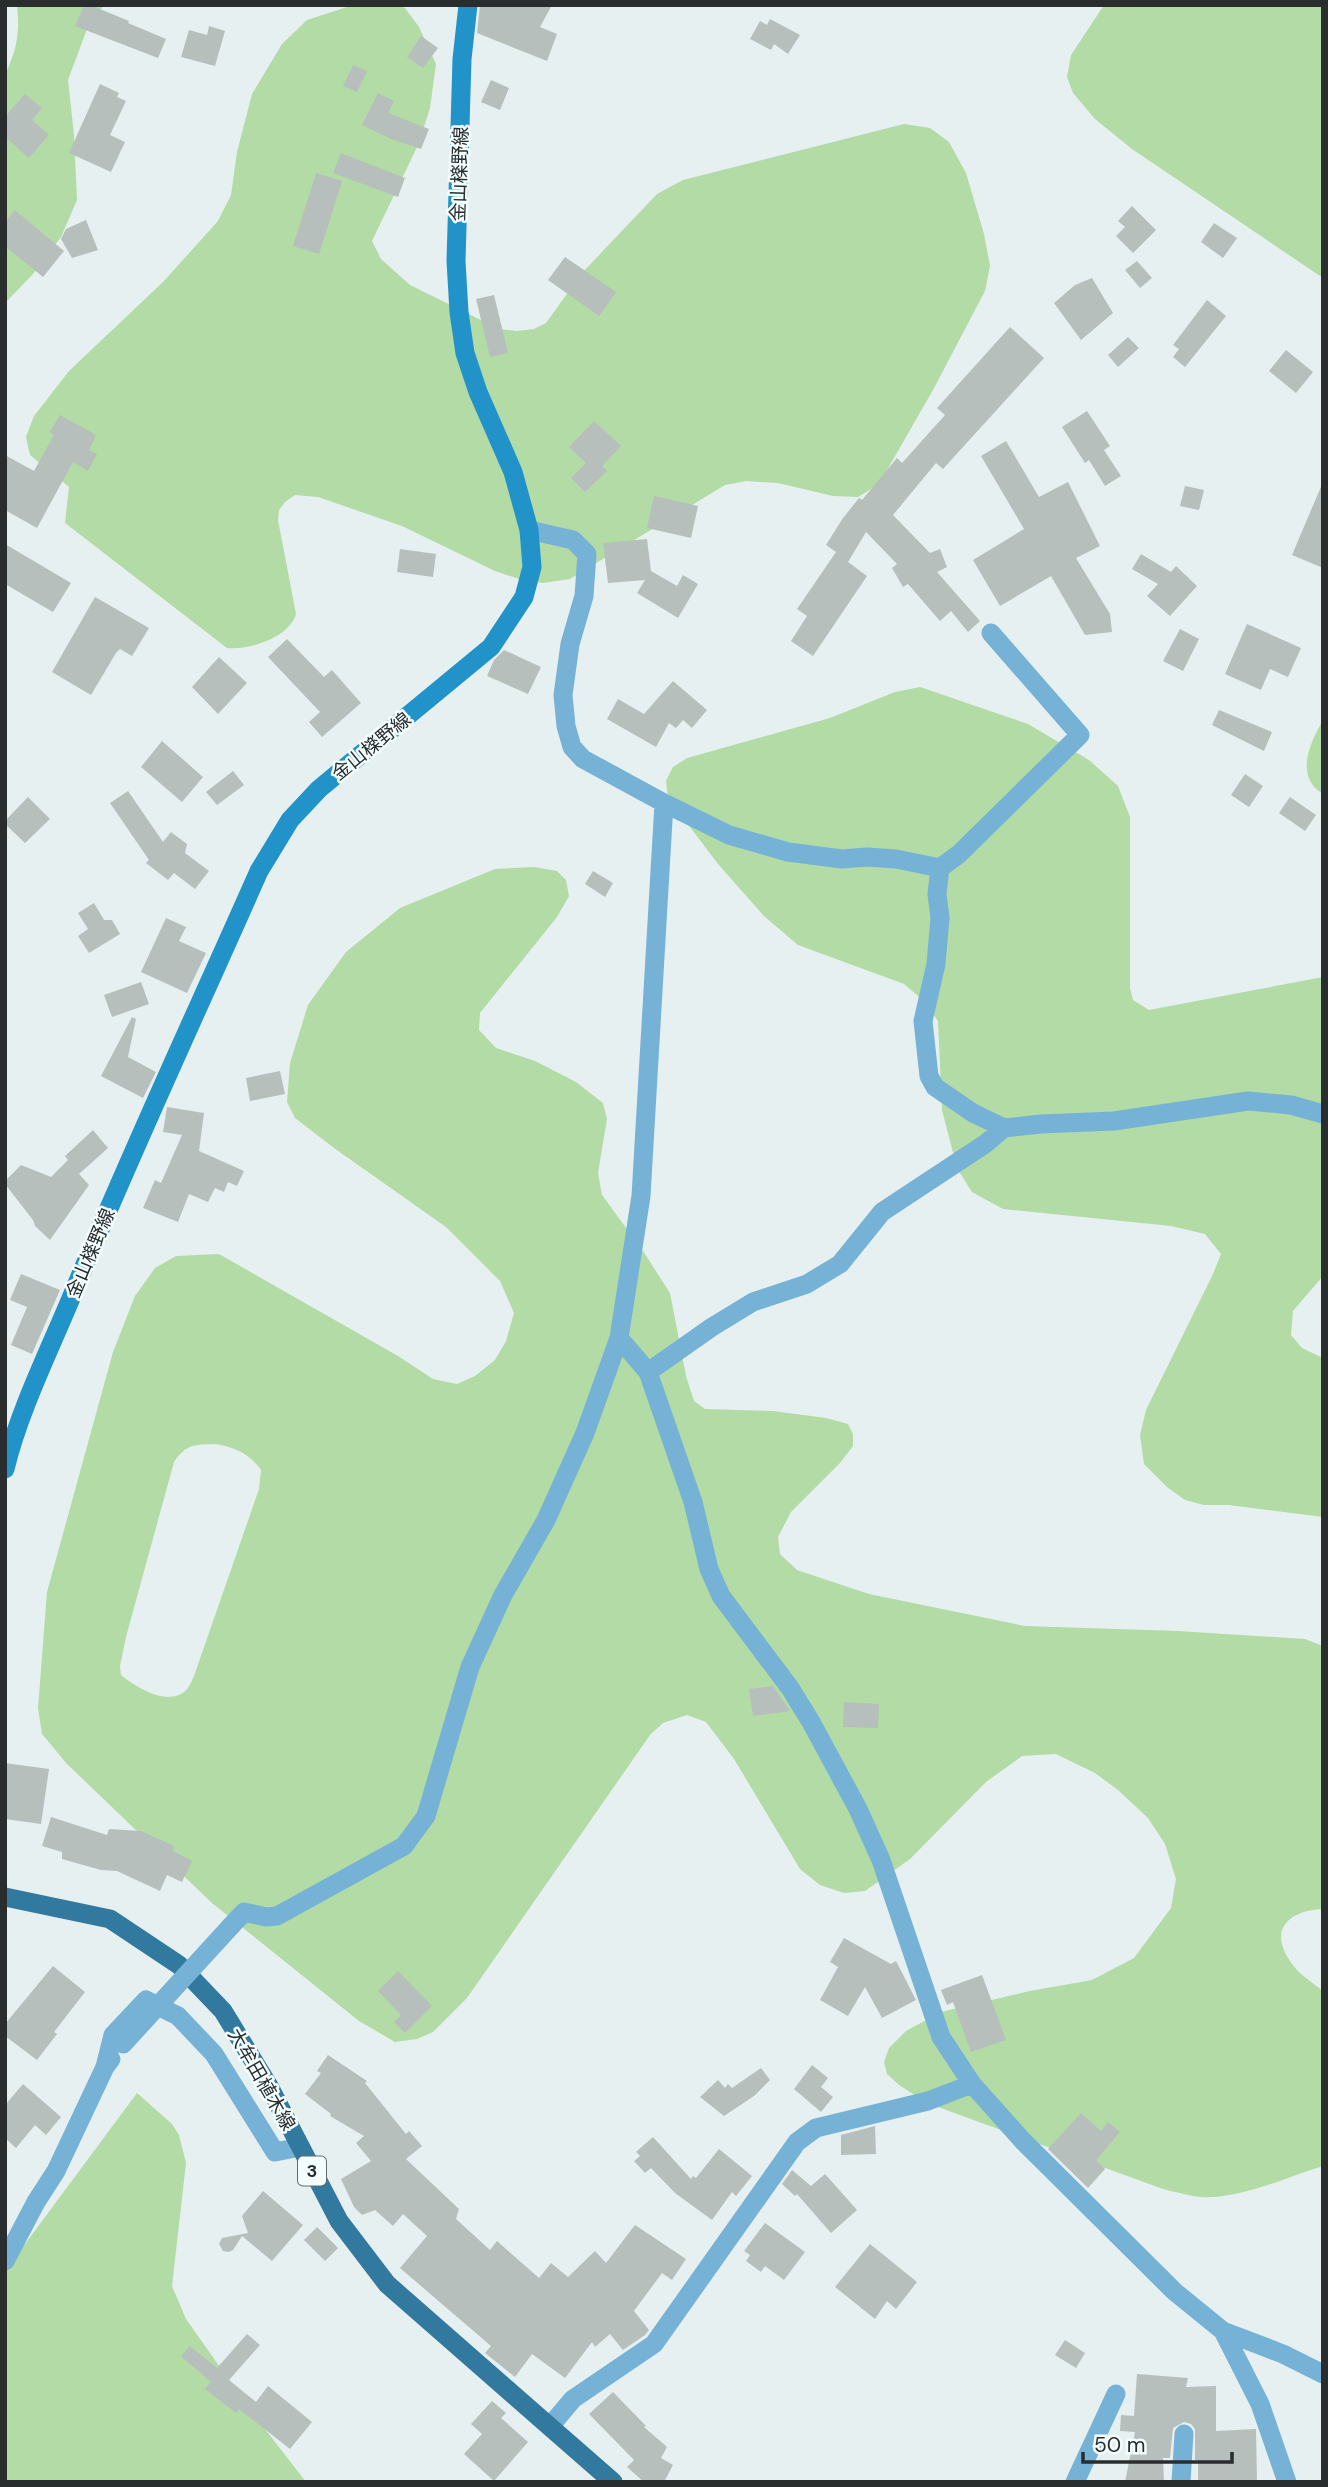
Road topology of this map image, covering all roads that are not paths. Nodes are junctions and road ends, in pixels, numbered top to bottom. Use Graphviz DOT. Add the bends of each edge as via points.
graph roads {
  1 [pos="468,5"];
  2 [pos="529,530"];
  3 [pos="990,634"];
  4 [pos="664,803"];
  5 [pos="940,868"];
  6 [pos="1323,1114"];
  7 [pos="1004,1128"];
  8 [pos="619,1338"];
  9 [pos="648,1372"];
  10 [pos="5,1469"];
  11 [pos="5,1897"];
  12 [pos="105,2067"];
  13 [pos="972,2084"];
  14 [pos="300,2147"];
  15 [pos="5,2261"];
  16 [pos="1223,2331"];
  17 [pos="1323,2374"];
  18 [pos="1116,2394"];
  19 [pos="551,2425"];
  20 [pos="1184,2434"];
  21 [pos="613,2482"];
  22 [pos="1075,2482"];
  23 [pos="1181,2482"];
  24 [pos="1287,2482"];
  1 -- 2 [label="main road, 金山檪野線" via="456,261 459,312 465,353 513,472"];
  2 -- 4 [label="street" via="573,540 587,554 563,695 572,747 583,759"];
  2 -- 10 [label="main road, 金山檪野線" via="532,568 524,597 491,648 319,789 290,820 259,871 106,1214 36,1381"];
  3 -- 5 [label="street" via="1080,735"];
  4 -- 5 [label="street" via="729,835 788,852 895,859"];
  4 -- 8 [label="street" via="641,1196"];
  5 -- 7 [label="street" via="936,964 923,1021 929,1076 934,1087"];
  6 -- 7 [label="street" via="1248,1101 1114,1121"];
  7 -- 9 [label="street" via="882,1212 840,1264 807,1284 753,1302"];
  8 -- 9 [label="street"];
  8 -- 12 [label="street, bridge" via="585,1433 546,1520 503,1595 470,1667 426,1816 404,1846 277,1916 244,1912"];
  9 -- 13 [label="street" via="721,1596 790,1688 858,1809 881,1860 941,2037"];
  11 -- 14 [label="main road, 大牟田植木線 / 3" via="110,1919 179,1965 223,2011"];
  12 -- 14 [label="street" via="113,2035 146,2000 178,2016 214,2054 275,2152"];
  12 -- 15 [label="street" via="56,2171"];
  13 -- 16 [label="street" via="1175,2292"];
  13 -- 19 [label="street" via="928,2101 816,2128 797,2142 654,2344 573,2399"];
  14 -- 19 [label="main road, 大牟田植木線 / 3" via="339,2221 387,2284"];
  16 -- 17 [label="street"];
  16 -- 24 [label="street" via="1260,2404"];
  18 -- 22 [label="street"];
  19 -- 21 [label="main road, 大牟田植木線 / 3"];
  20 -- 23 [label="street"];
}
